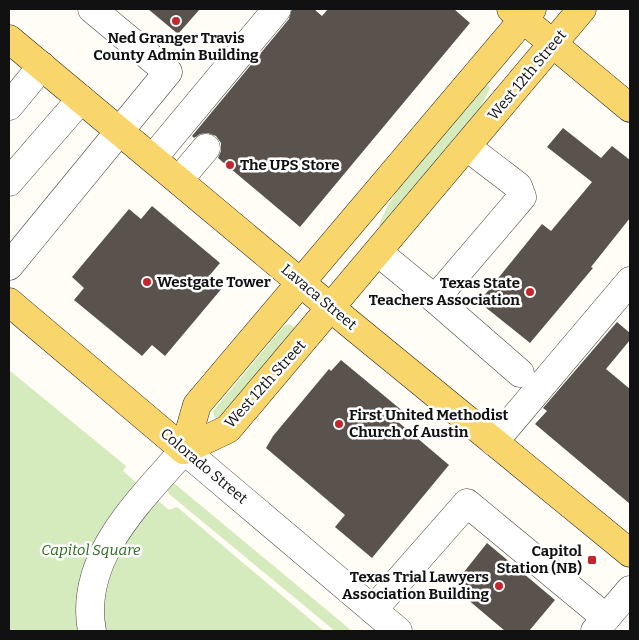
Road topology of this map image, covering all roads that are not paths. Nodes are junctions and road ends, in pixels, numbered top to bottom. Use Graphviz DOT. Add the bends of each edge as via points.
graph roads {
  1 [pos="92,9"];
  2 [pos="277,9"];
  3 [pos="582,9"];
  4 [pos="522,12"];
  5 [pos="9,39"];
  6 [pos="553,44"];
  7 [pos="42,66"];
  8 [pos="81,99"];
  9 [pos="9,106"];
  10 [pos="630,108"];
  11 [pos="120,131"];
  12 [pos="467,147"];
  13 [pos="206,148"];
  14 [pos="153,158"];
  15 [pos="179,180"];
  16 [pos="9,182"];
  17 [pos="379,253"];
  18 [pos="9,266"];
  19 [pos="630,281"];
  20 [pos="303,282"];
  21 [pos="435,299"];
  22 [pos="9,302"];
  23 [pos="332,308"];
  24 [pos="520,373"];
  25 [pos="494,442"];
  26 [pos="184,450"];
  27 [pos="630,553"];
  28 [pos="630,590"];
  29 [pos="372,610"];
  30 [pos="601,625"];
  31 [pos="92,631"];
  32 [pos="398,631"];
  1 -- 11 [label="street" via="168,72"];
  2 -- 14 [label="street"];
  3 -- 6 [label="main road, West 12th Street"];
  4 -- 6 [label="main road"];
  4 -- 20 [label="main road"];
  5 -- 7 [label="main road, Lavaca Street"];
  6 -- 10 [label="main road"];
  6 -- 12 [label="main road, West 12th Street"];
  7 -- 8 [label="main road, Lavaca Street"];
  7 -- 9 [label="street"];
  8 -- 11 [label="main road, Lavaca Street"];
  8 -- 16 [label="street"];
  11 -- 14 [label="main road, Lavaca Street"];
  11 -- 18 [label="street"];
  12 -- 17 [label="main road, West 12th Street"];
  12 -- 21 [label="street" via="518,186 522,197"];
  13 -- 15 [label="street"];
  14 -- 15 [label="main road, Lavaca Street"];
  15 -- 20 [label="main road, Lavaca Street"];
  17 -- 21 [label="street"];
  17 -- 23 [label="main road, West 12th Street"];
  19 -- 25 [label="street"];
  20 -- 23 [label="main road, Lavaca Street"];
  20 -- 26 [label="main road" via="197,405"];
  21 -- 24 [label="street"];
  22 -- 26 [label="main road, Colorado Street"];
  23 -- 25 [label="main road, Lavaca Street"];
  23 -- 26 [label="main road, West 12th Street" via="228,429"];
  25 -- 27 [label="main road, Lavaca Street"];
  26 -- 29 [label="street, Colorado Street"];
  26 -- 31 [label="street" via="128,514 99,564 91,596"];
  28 -- 30 [label="street"];
  29 -- 30 [label="street" via="467,503"];
  29 -- 32 [label="street, Colorado Street"];
}
